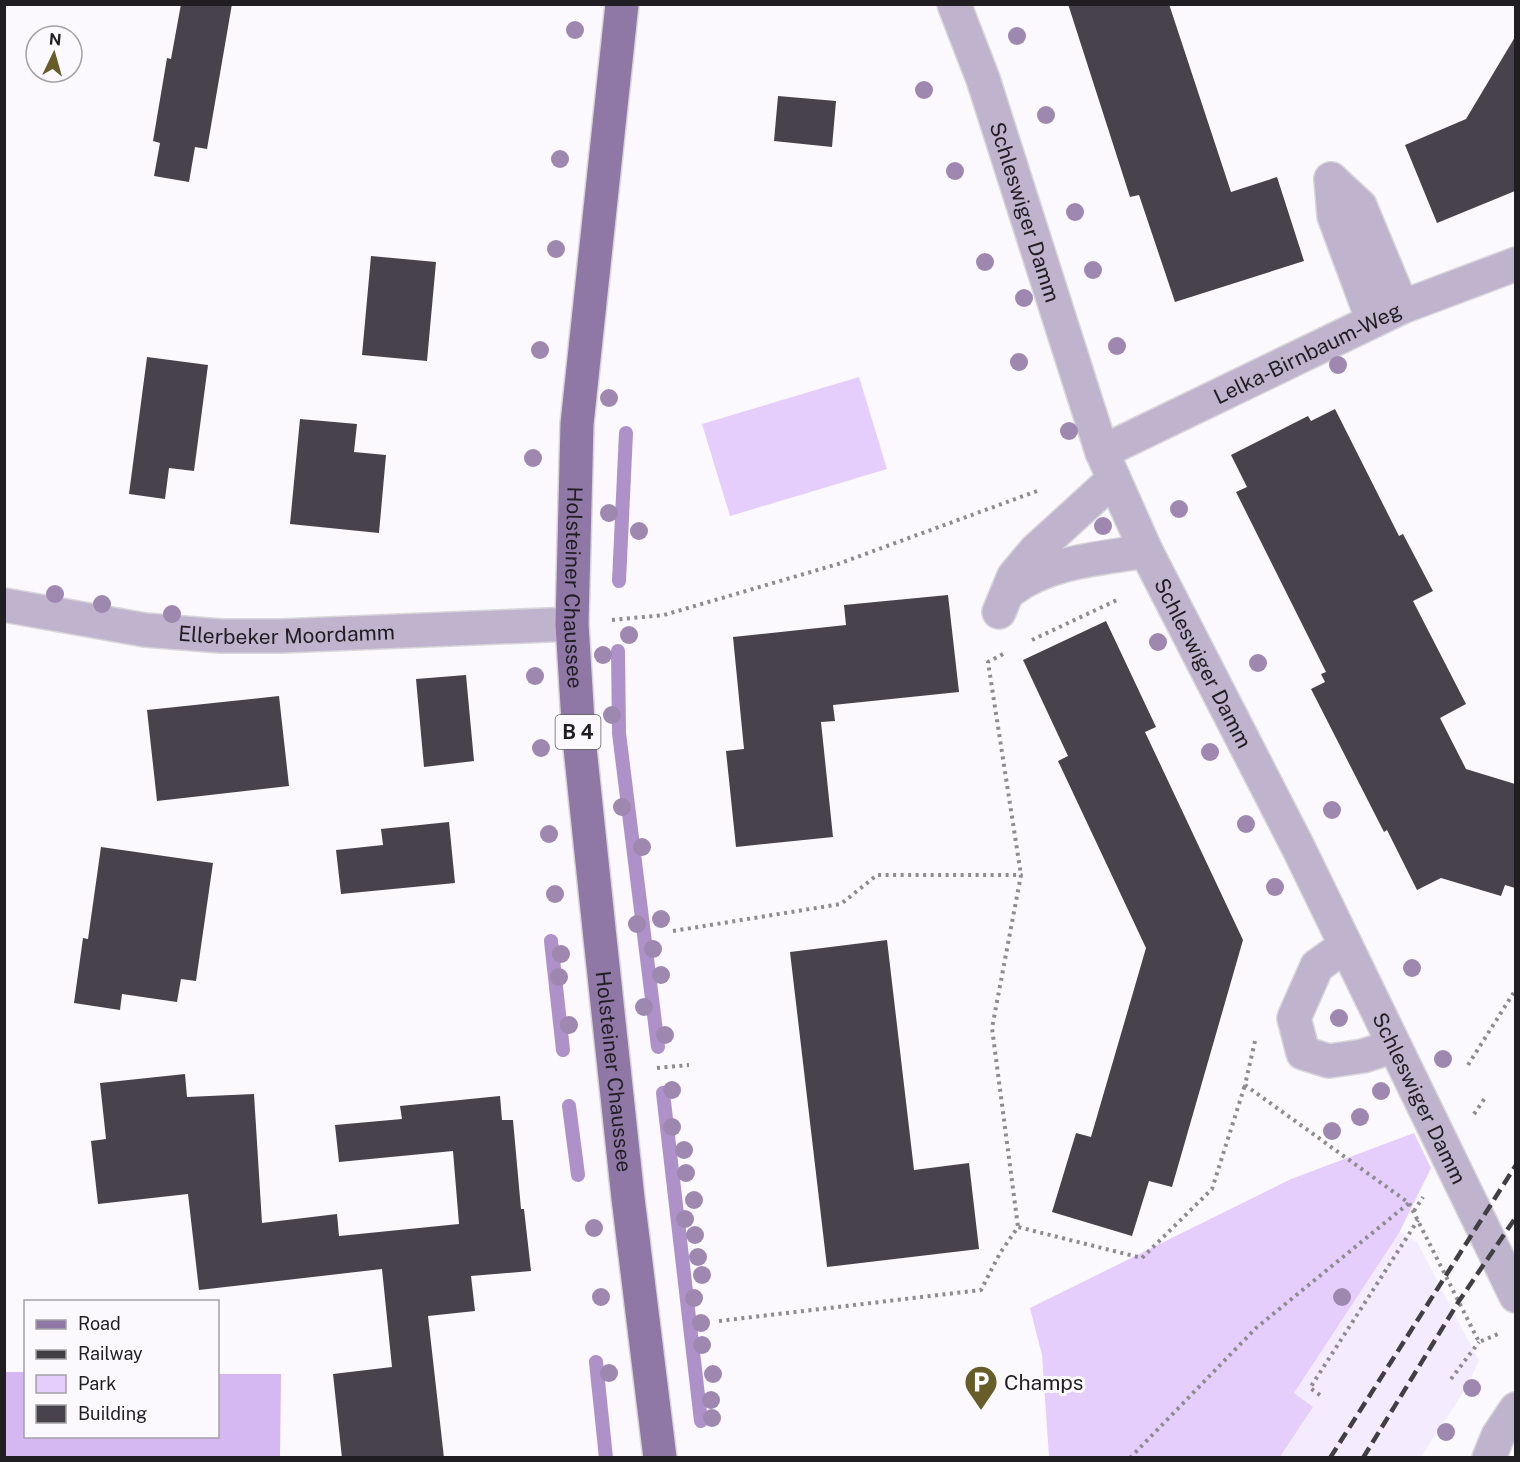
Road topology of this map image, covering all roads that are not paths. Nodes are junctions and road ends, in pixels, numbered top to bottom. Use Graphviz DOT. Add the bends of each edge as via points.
graph roads {
  1 [pos="622,4"];
  2 [pos="954,4"];
  3 [pos="1515,264"];
  4 [pos="1402,307"];
  5 [pos="1373,321"];
  6 [pos="1108,466"];
  7 [pos="1146,551"];
  8 [pos="4,605"];
  9 [pos="572,624"];
  10 [pos="1345,946"];
  11 [pos="1394,1046"];
  12 [pos="1515,1296"];
  13 [pos="1515,1409"];
  14 [pos="660,1458"];
  15 [pos="1489,1458"];
  1 -- 9 [label="main road, Holsteiner Chaussee / B 4" via="577,424"];
  2 -- 6 [label="street, Schleswiger Damm" via="983,80"];
  3 -- 4 [label="street, Lelka-Birnbaum-Weg"];
  4 -- 5 [label="street, Lelka-Birnbaum-Weg"];
  4 -- 5 [label="street" via="1360,206 1331,179 1334,216"];
  5 -- 6 [label="street, Lelka-Birnbaum-Weg"];
  6 -- 7 [label="street, Schleswiger Damm"];
  6 -- 7 [label="street, Lelka-Birnbaum-Weg" via="1014,576 1003,603 1028,577 1061,565"];
  7 -- 10 [label="street, Schleswiger Damm"];
  8 -- 9 [label="street, Ellerbeker Moordamm" via="145,630 221,636"];
  9 -- 14 [label="main road, Holsteiner Chaussee / B 4" via="579,738 600,938"];
  10 -- 11 [label="street, Schleswiger Damm"];
  10 -- 11 [label="street" via="1317,966 1294,1018 1304,1053 1329,1061"];
  11 -- 12 [label="street, Schleswiger Damm"];
  13 -- 15 [label="street"];
}
